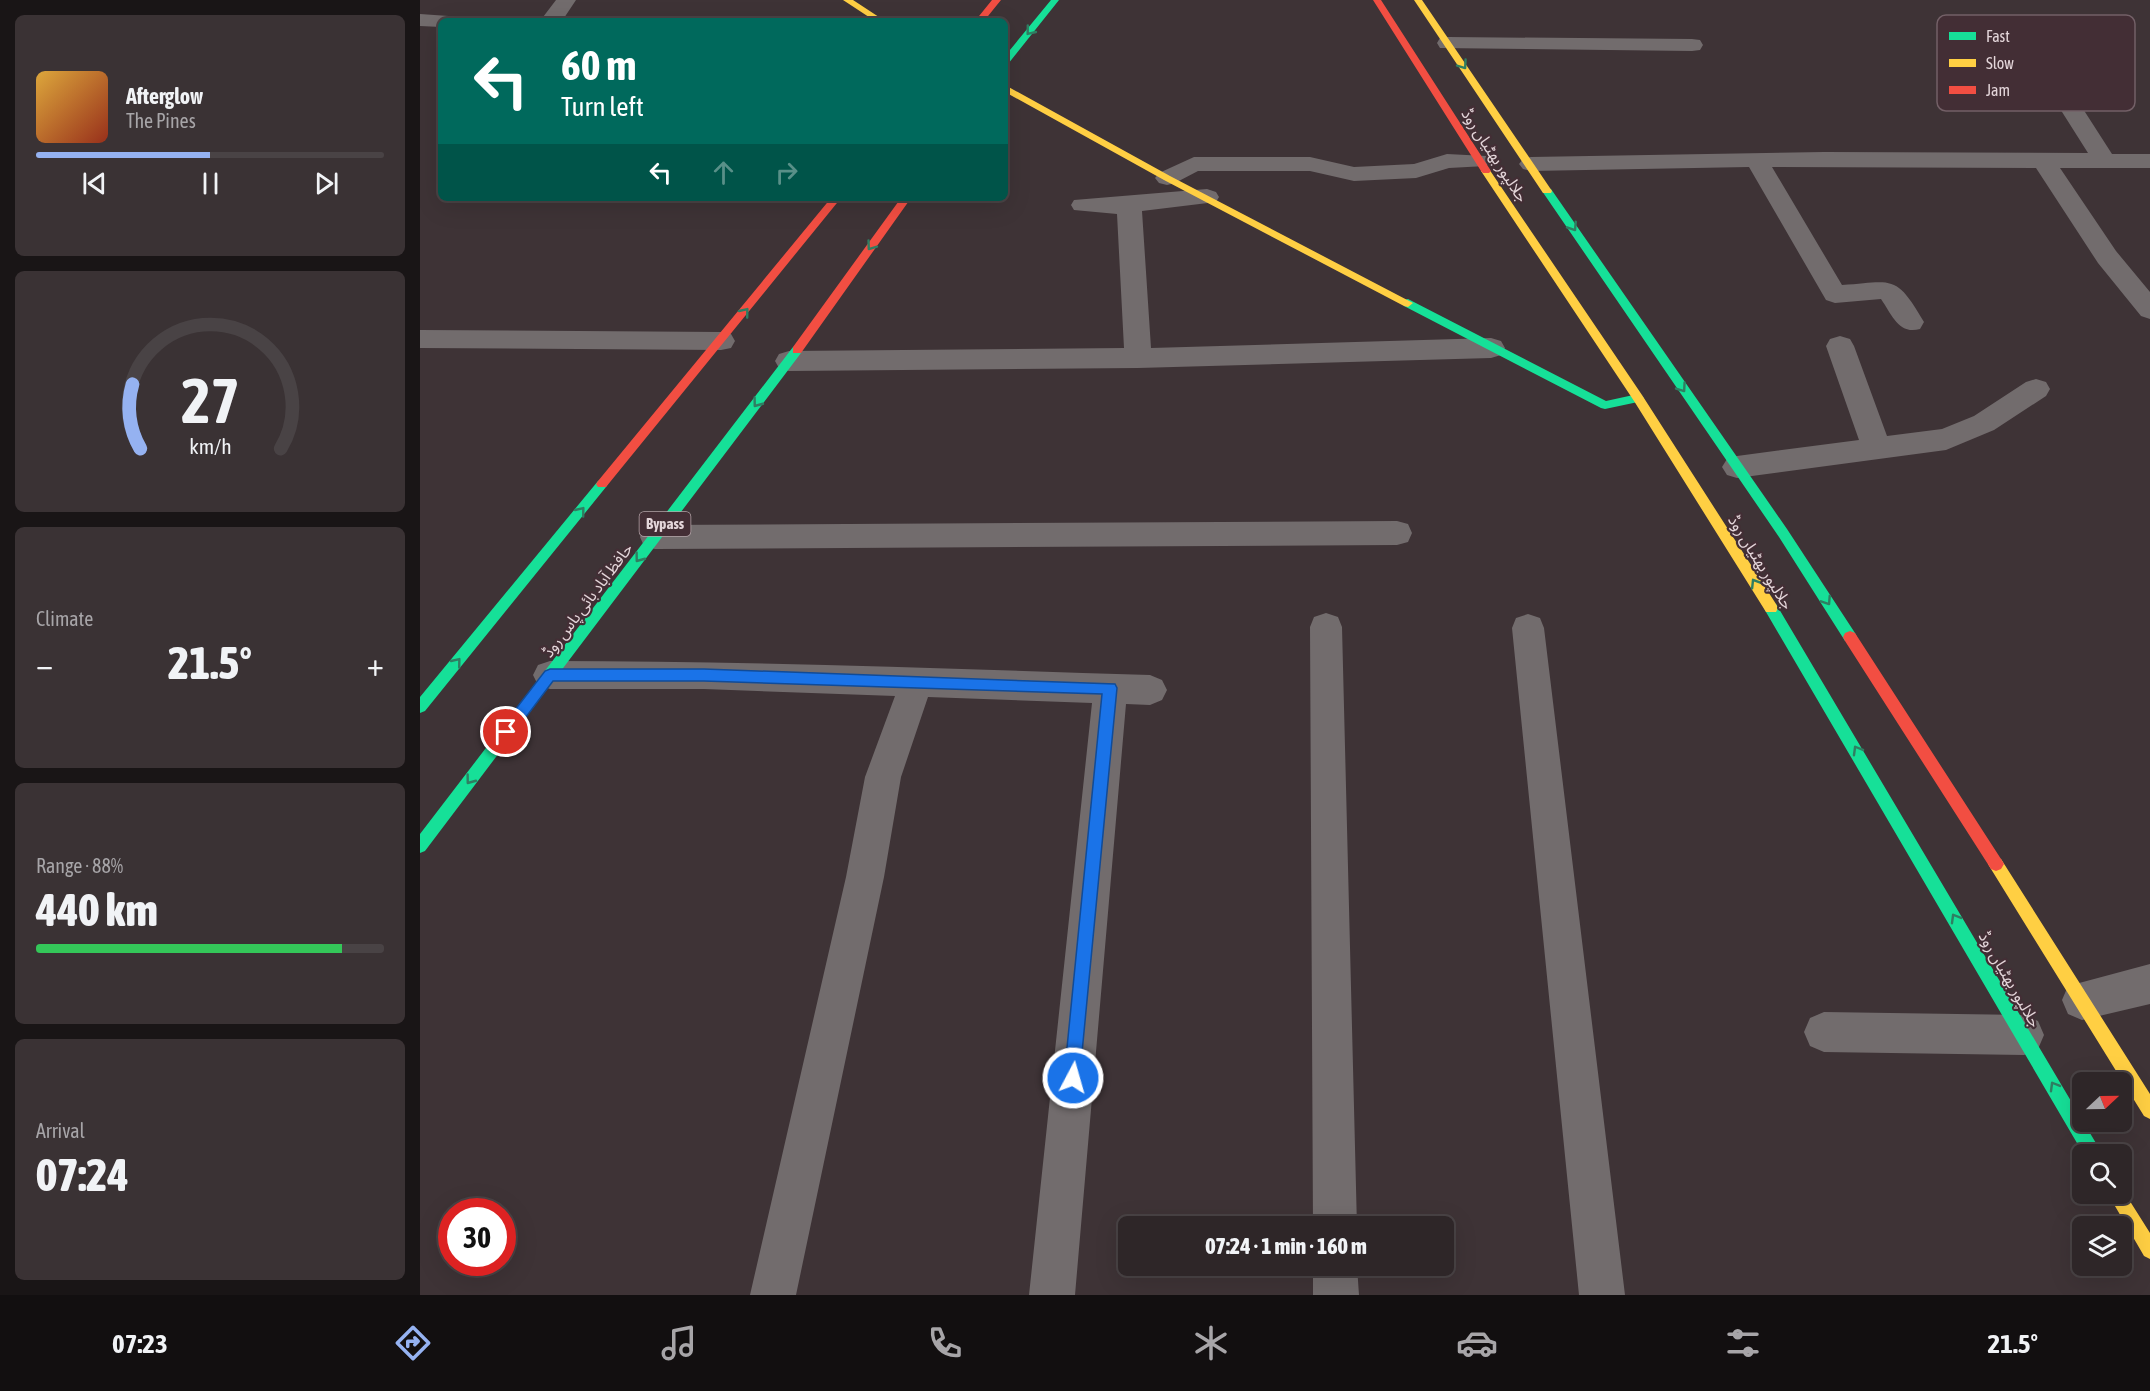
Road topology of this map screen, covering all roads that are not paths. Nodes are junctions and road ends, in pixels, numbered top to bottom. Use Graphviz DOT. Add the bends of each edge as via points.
graph roads {
  1 [pos="566,0"];
  2 [pos="847,0"];
  3 [pos="997,0"];
  4 [pos="1055,0"];
  5 [pos="1377,0"];
  6 [pos="1418,0"];
  7 [pos="553,18"];
  8 [pos="876,18"];
  9 [pos="982,18"];
  10 [pos="420,20"];
  11 [pos="438,20"];
  12 [pos="1448,43"];
  13 [pos="1692,45"];
  14 [pos="1008,58"];
  15 [pos="1008,90"];
  16 [pos="2073,111"];
  17 [pos="1479,160"];
  18 [pos="1756,160"];
  19 [pos="2043,160"];
  20 [pos="2104,160"];
  21 [pos="2150,160"];
  22 [pos="1532,164"];
  23 [pos="1167,178"];
  24 [pos="1206,197"];
  25 [pos="834,201"];
  26 [pos="904,201"];
  27 [pos="1129,202"];
  28 [pos="1083,205"];
  29 [pos="2150,310"];
  30 [pos="1911,322"];
  31 [pos="420,339"];
  32 [pos="721,341"];
  33 [pos="1840,346"];
  34 [pos="1491,348"];
  35 [pos="1138,358"];
  36 [pos="789,361"];
  37 [pos="2036,389"];
  38 [pos="1638,398"];
  39 [pos="1877,448"];
  40 [pos="1737,467"];
  41 [pos="1397,533"];
  42 [pos="655,537"];
  43 [pos="1326,627"];
  44 [pos="1528,628"];
  45 [pos="550,675"];
  46 [pos="917,681"];
  47 [pos="1110,688"];
  48 [pos="1150,690"];
  49 [pos="420,707"];
  50 [pos="420,846"];
  51 [pos="2150,984"];
  52 [pos="2082,1000"];
  53 [pos="1824,1032"];
  54 [pos="2024,1035"];
  55 [pos="2150,1110"];
  56 [pos="2088,1144"];
  57 [pos="2123,1204"];
  58 [pos="1335,1216"];
  59 [pos="2150,1250"];
  60 [pos="1335,1276"];
  61 [pos="773,1295"];
  62 [pos="1052,1295"];
  63 [pos="1336,1295"];
  64 [pos="1602,1295"];
  1 -- 7 [label="street"];
  2 -- 8 [label="main road"];
  3 -- 9 [label="main road"];
  4 -- 14 [label="main road, one-way"];
  5 -- 17 [label="main road, جلالپور بھٹیاں روڈ"];
  6 -- 12 [label="main road, جلالپور بھٹیاں روڈ"];
  10 -- 11 [label="street"];
  12 -- 13 [label="street"];
  12 -- 22 [label="main road, جلالپور بھٹیاں روڈ, one-way"];
  15 -- 23 [label="main road"];
  16 -- 20 [label="street"];
  17 -- 23 [label="street" via="1447,160 1416,171 1354,174 1310,164 1194,164"];
  17 -- 38 [label="main road, جلالپور بھٹیاں روڈ"];
  18 -- 19 [label="street"];
  18 -- 22 [label="street"];
  18 -- 30 [label="street" via="1835,294 1888,290"];
  19 -- 20 [label="street"];
  19 -- 29 [label="street" via="2107,257"];
  20 -- 21 [label="street"];
  22 -- 40 [label="main road, جلالپور بھٹیاں روڈ, one-way"];
  23 -- 24 [label="main road"];
  24 -- 27 [label="street"];
  24 -- 34 [label="main road"];
  32 -- 25 [label="main road, one-way"];
  26 -- 36 [label="main road, حافظ آباد بائی پاس روڈ / Bypass, one-way"];
  27 -- 28 [label="street" via="1118,206"];
  27 -- 35 [label="street"];
  31 -- 32 [label="street"];
  49 -- 32 [label="main road, one-way"];
  33 -- 39 [label="street"];
  34 -- 35 [label="street"];
  34 -- 38 [label="main road" via="1605,405"];
  35 -- 36 [label="street"];
  36 -- 42 [label="main road, حافظ آباد بائی پاس روڈ / Bypass, one-way"];
  37 -- 39 [label="street" via="1984,423 1946,439"];
  54 -- 38 [label="main road, جلالپور بھٹیاں روڈ, one-way" via="1799,652"];
  39 -- 40 [label="street"];
  40 -- 52 [label="main road, جلالپور بھٹیاں روڈ, one-way" via="1939,773"];
  41 -- 42 [label="street"];
  42 -- 45 [label="main road, حافظ آباد بائی پاس روڈ / Bypass, one-way"];
  43 -- 58 [label="street"];
  44 -- 64 [label="street"];
  45 -- 46 [label="street"];
  45 -- 50 [label="main road, حافظ آباد بائی پاس روڈ / Bypass, one-way"];
  46 -- 47 [label="street"];
  46 -- 61 [label="street" via="883,777 866,877"];
  47 -- 48 [label="street"];
  47 -- 62 [label="street"];
  51 -- 52 [label="street"];
  52 -- 55 [label="main road, جلالپور بھٹیاں روڈ"];
  53 -- 54 [label="street"];
  56 -- 54 [label="main road, جلالپور بھٹیاں روڈ, one-way"];
  57 -- 59 [label="main road"];
  60 -- 63 [label="street"];
}
